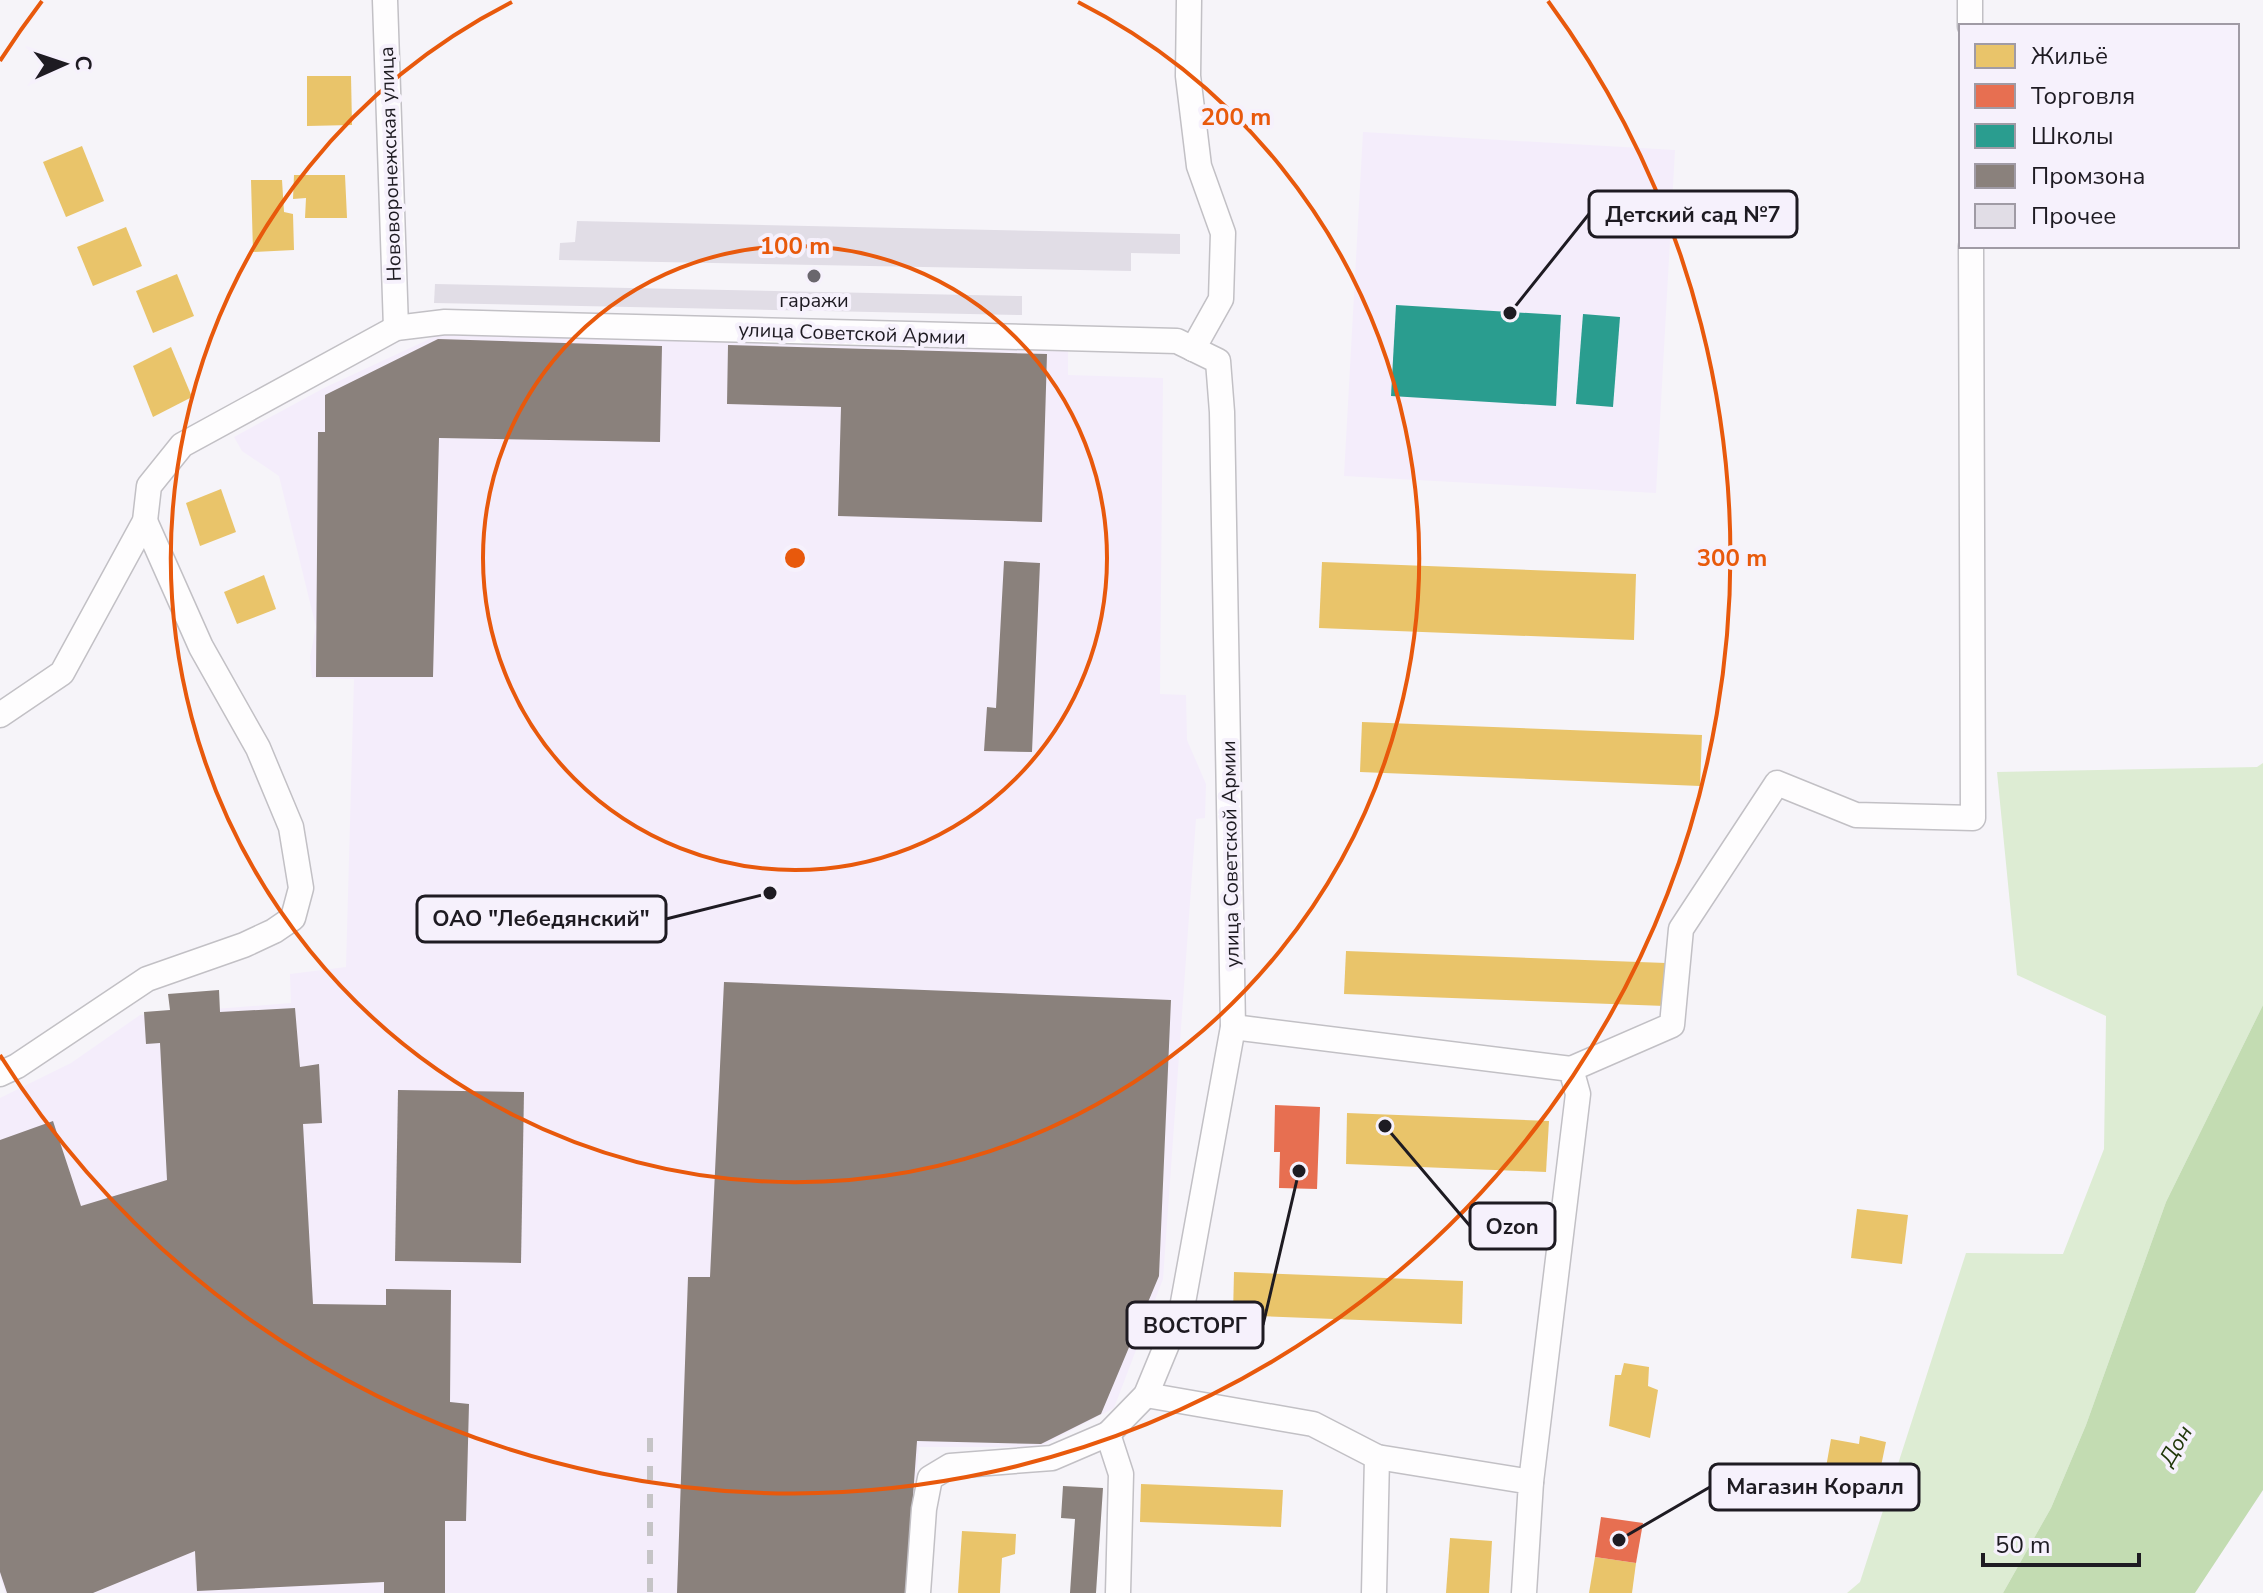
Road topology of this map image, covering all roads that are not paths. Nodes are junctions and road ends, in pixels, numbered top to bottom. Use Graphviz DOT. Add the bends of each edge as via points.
graph roads {
  1 [pos="385,0"];
  2 [pos="1189,0"];
  3 [pos="1970,0"];
  4 [pos="1970,24"];
  5 [pos="1971,248"];
  6 [pos="396,328"];
  7 [pos="1193,349"];
  8 [pos="145,521"];
  9 [pos="0,715"];
  10 [pos="1233,1027"];
  11 [pos="1571,1069"];
  12 [pos="0,1074"];
  13 [pos="1146,1395"];
  14 [pos="1108,1434"];
  15 [pos="1377,1457"];
  16 [pos="1531,1482"];
  17 [pos="918,1593"];
  18 [pos="1118,1593"];
  19 [pos="1374,1593"];
  20 [pos="1524,1593"];
  1 -- 6 [label="street, Нововоронежская улица"];
  2 -- 7 [label="street" via="1188,76 1199,166 1223,233 1221,299"];
  3 -- 4 [label="street"];
  5 -- 11 [label="street" via="1973,818 1856,815 1777,783 1681,929 1672,1025"];
  6 -- 7 [label="street, улица Советской Армии" via="445,322 1177,341"];
  6 -- 8 [label="street, улица Советской Армии" via="182,445 149,486"];
  7 -- 10 [label="street, улица Советской Армии" via="1218,361 1222,412"];
  8 -- 9 [label="street, улица Советской Армии" via="62,673"];
  8 -- 12 [label="street" via="201,647 258,748 291,827 301,888 293,918 244,945 147,979"];
  10 -- 11 [label="street"];
  10 -- 13 [label="street, улица Советской Армии" via="1182,1308"];
  11 -- 16 [label="street" via="1578,1094"];
  13 -- 14 [label="street, улица Советской Армии"];
  13 -- 15 [label="street" via="1313,1424"];
  14 -- 17 [label="street" via="1052,1458 950,1466 930,1478"];
  14 -- 18 [label="street" via="1121,1474"];
  15 -- 16 [label="street"];
  15 -- 19 [label="street"];
  16 -- 20 [label="street"];
}
